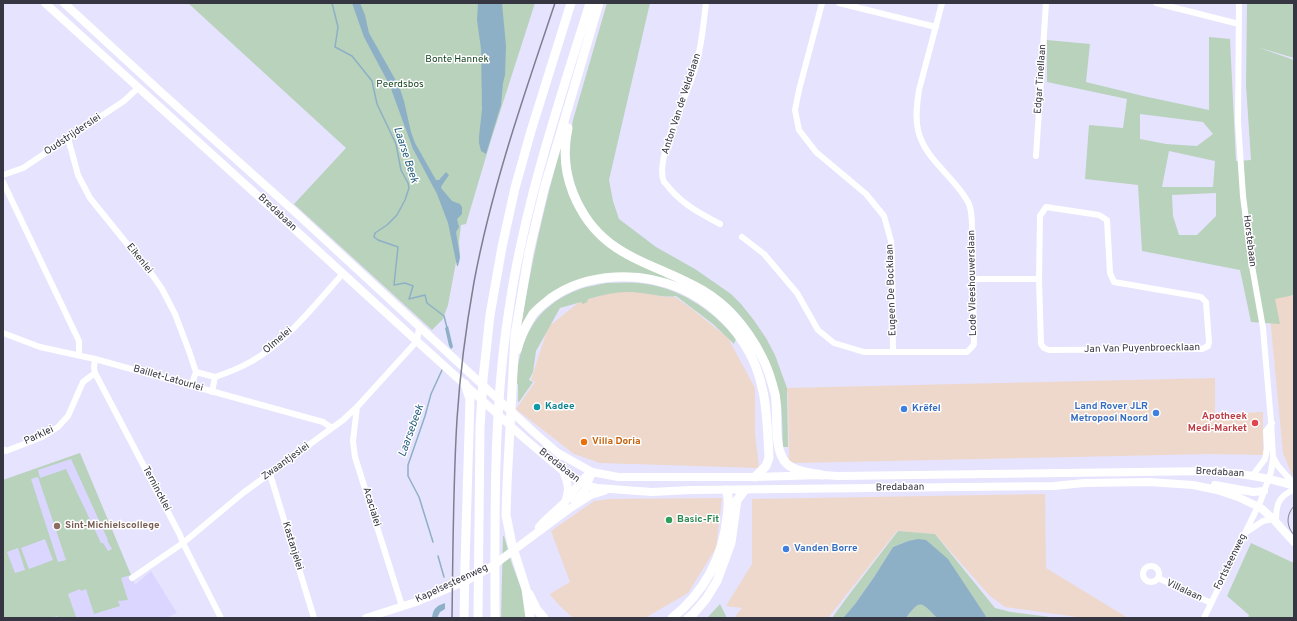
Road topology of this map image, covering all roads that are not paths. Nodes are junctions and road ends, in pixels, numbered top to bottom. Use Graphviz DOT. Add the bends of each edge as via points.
graph roads {
  1 [pos="45,3"];
  2 [pos="64,3"];
  3 [pos="572,3"];
  4 [pos="590,3"];
  5 [pos="599,3"];
  6 [pos="706,3"];
  7 [pos="822,3"];
  8 [pos="839,3"];
  9 [pos="942,3"];
  10 [pos="1046,3"];
  11 [pos="1156,3"];
  12 [pos="1239,3"];
  13 [pos="1239,24"];
  14 [pos="936,27"];
  15 [pos="138,88"];
  16 [pos="574,88"];
  17 [pos="68,138"];
  18 [pos="1036,156"];
  19 [pos="3,175"];
  20 [pos="3,182"];
  21 [pos="720,224"];
  22 [pos="742,237"];
  23 [pos="339,278"];
  24 [pos="1039,279"];
  25 [pos="973,280"];
  26 [pos="418,327"];
  27 [pos="3,333"];
  28 [pos="416,341"];
  29 [pos="893,352"];
  30 [pos="79,355"];
  31 [pos="95,359"];
  32 [pos="513,365"];
  33 [pos="196,372"];
  34 [pos="95,373"];
  35 [pos="215,378"];
  36 [pos="465,384"];
  37 [pos="191,386"];
  38 [pos="212,392"];
  39 [pos="357,407"];
  40 [pos="516,415"];
  41 [pos="1272,423"];
  42 [pos="508,424"];
  43 [pos="332,428"];
  44 [pos="3,448"];
  45 [pos="1273,457"];
  46 [pos="563,471"];
  47 [pos="592,472"];
  48 [pos="1022,473"];
  49 [pos="270,474"];
  50 [pos="822,475"];
  51 [pos="1256,476"];
  52 [pos="690,477"];
  53 [pos="754,477"];
  54 [pos="1269,478"];
  55 [pos="583,484"];
  56 [pos="1192,485"];
  57 [pos="1294,485"];
  58 [pos="1020,487"];
  59 [pos="607,490"];
  60 [pos="691,490"];
  61 [pos="726,490"];
  62 [pos="745,490"];
  63 [pos="1294,490"];
  64 [pos="1264,491"];
  65 [pos="1253,492"];
  66 [pos="566,506"];
  67 [pos="1257,506"];
  68 [pos="1274,521"];
  69 [pos="1244,534"];
  70 [pos="1294,542"];
  71 [pos="182,543"];
  72 [pos="132,578"];
  73 [pos="1158,578"];
  74 [pos="478,586"];
  75 [pos="526,589"];
  76 [pos="1211,603"];
  77 [pos="402,606"];
  78 [pos="221,618"];
  79 [pos="314,618"];
  80 [pos="366,618"];
  81 [pos="464,618"];
  82 [pos="474,618"];
  83 [pos="478,618"];
  84 [pos="495,618"];
  85 [pos="530,618"];
  86 [pos="544,618"];
  87 [pos="672,618"];
  88 [pos="688,618"];
  89 [pos="1204,618"];
  1 -- 15 [label="main road, Bredabaan"];
  2 -- 26 [label="main road, Bredabaan"];
  3 -- 74 [label="highway" via="515,188 490,315 480,427"];
  4 -- 84 [label="highway" via="535,187 508,315 496,442"];
  5 -- 16 [label="highway"];
  6 -- 21 [label="street, Anton Van de Veldelaan" via="702,44 666,150 662,170 664,182 678,198"];
  7 -- 29 [label="street, Eugeen De Bocklaan" via="795,110 799,130 816,152 866,194 884,216 892,254"];
  8 -- 14 [label="street"];
  9 -- 14 [label="street, Lode Vleeshouwerslaan"];
  10 -- 18 [label="street, Edgar Tinellaan"];
  11 -- 13 [label="street"];
  12 -- 13 [label="street, Horstebaan"];
  13 -- 41 [label="street, Horstebaan" via="1238,122 1244,196 1252,266 1263,328"];
  14 -- 25 [label="street, Lode Vleeshouwerslaan" via="917,101 918,131 925,148 969,205 972,216"];
  15 -- 17 [label="street, Oudstrijderslei" via="124,101"];
  15 -- 28 [label="main road, Bredabaan"];
  16 -- 32 [label="highway" via="544,189 529,252 515,335"];
  16 -- 50 [label="highway" via="574,101 565,138 565,159 569,181 586,219 614,247 677,277 724,305 743,326 764,359 769,372 775,395 778,444 782,458 792,467"];
  17 -- 19 [label="street, Oudstrijderslei" via="23,168"];
  17 -- 33 [label="street, Eikenlei" via="83,187 162,290 175,314"];
  20 -- 30 [label="street" via="79,341"];
  22 -- 29 [label="street, Lode Vleeshouwerslaan" via="764,254 797,293 818,330 834,343 864,352"];
  23 -- 35 [label="street, Olmelei" via="289,332 266,352 253,361"];
  24 -- 24 [label="street, Jan Van Puyenbroecklaan" via="1040,216 1046,207 1099,215 1107,220 1110,273 1114,282 1201,296 1206,302 1210,342 1202,349 1049,350 1041,344"];
  24 -- 25 [label="street"];
  25 -- 29 [label="street, Lode Vleeshouwerslaan" via="972,348 967,352"];
  26 -- 28 [label="street, Zwaantjeslei"];
  26 -- 40 [label="main road, Bredabaan"];
  27 -- 30 [label="street, Baillet-Latourlei" via="40,347"];
  28 -- 36 [label="main road, Bredabaan"];
  28 -- 39 [label="street, Zwaantjeslei"];
  30 -- 31 [label="street, Baillet-Latourlei"];
  31 -- 34 [label="street, Ternincklei"];
  31 -- 37 [label="street, Baillet-Latourlei"];
  32 -- 53 [label="highway" via="519,341 534,313 562,290 583,282 618,277 642,278 681,289 719,313 744,342 754,360 766,403 769,458 766,466"];
  32 -- 75 [label="highway" via="506,502 512,545"];
  33 -- 35 [label="street"];
  33 -- 37 [label="street"];
  34 -- 44 [label="street, Parklei" via="84,382 68,416 58,427 42,437 6,451"];
  34 -- 71 [label="street, Ternincklei"];
  35 -- 38 [label="street"];
  36 -- 42 [label="main road, Bredabaan"];
  36 -- 81 [label="highway" via="470,399"];
  37 -- 38 [label="street, Baillet-Latourlei"];
  38 -- 43 [label="street, Baillet-Latourlei" via="323,422"];
  39 -- 43 [label="street, Zwaantjeslei"];
  39 -- 77 [label="street, Acacialei" via="353,434 355,457"];
  40 -- 42 [label="street"];
  40 -- 47 [label="main road, Bredabaan" via="558,453"];
  41 -- 45 [label="street, Horstebaan"];
  41 -- 51 [label="street" via="1266,431 1265,459"];
  42 -- 46 [label="main road, Bredabaan"];
  43 -- 49 [label="street, Zwaantjeslei"];
  45 -- 54 [label="street, Horstebaan"];
  45 -- 57 [label="street"];
  46 -- 55 [label="main road, Bredabaan"];
  46 -- 66 [label="main road" via="568,485"];
  47 -- 52 [label="main road, Bredabaan" via="618,477"];
  47 -- 55 [label="main road, Kapelsesteenweg"];
  48 -- 50 [label="main road, Bredabaan"];
  48 -- 51 [label="main road, Bredabaan" via="1213,471"];
  48 -- 58 [label="main road" via="1028,480 1026,485"];
  49 -- 71 [label="street, Zwaantjeslei" via="243,492"];
  49 -- 79 [label="street, Kastanjelei"];
  50 -- 53 [label="main road, Bredabaan"];
  51 -- 54 [label="main road, Bredabaan"];
  51 -- 65 [label="main road" via="1262,481 1259,490"];
  52 -- 53 [label="main road, Bredabaan"];
  52 -- 60 [label="main road" via="685,483 687,489"];
  54 -- 57 [label="main road, Bredabaan"];
  54 -- 64 [label="street, Horstebaan"];
  55 -- 59 [label="main road, Bredabaan"];
  55 -- 66 [label="main road, Kapelsesteenweg"];
  56 -- 58 [label="main road, Bredabaan" via="1149,482"];
  56 -- 65 [label="main road" via="1212,485"];
  56 -- 67 [label="main road, Bredabaan" via="1226,492"];
  58 -- 62 [label="main road, Bredabaan"];
  59 -- 60 [label="main road, Bredabaan"];
  59 -- 66 [label="main road, Kapelsesteenweg"];
  60 -- 61 [label="main road, Bredabaan"];
  61 -- 62 [label="main road, Bredabaan"];
  61 -- 87 [label="highway" via="729,505 720,552 700,591"];
  62 -- 88 [label="highway" via="737,500 731,543 717,581 706,599"];
  63 -- 68 [label="street" via="1278,503"];
  64 -- 65 [label="main road"];
  64 -- 67 [label="street, Fortsteenweg"];
  66 -- 77 [label="main road, Kapelsesteenweg" via="491,567 468,580"];
  67 -- 68 [label="main road, Bredabaan"];
  67 -- 69 [label="street, Fortsteenweg"];
  68 -- 69 [label="street" via="1263,521"];
  68 -- 70 [label="main road, Bredabaan"];
  69 -- 76 [label="street, Fortsteenweg"];
  71 -- 72 [label="street, Zwaantjeslei"];
  71 -- 78 [label="street, Ternincklei"];
  73 -- 76 [label="street, Villalaan"];
  74 -- 82 [label="highway"];
  74 -- 83 [label="highway"];
  75 -- 85 [label="highway"];
  75 -- 86 [label="highway"];
  76 -- 89 [label="street, Fortsteenweg"];
  77 -- 80 [label="main road, Kapelsesteenweg"];
}
